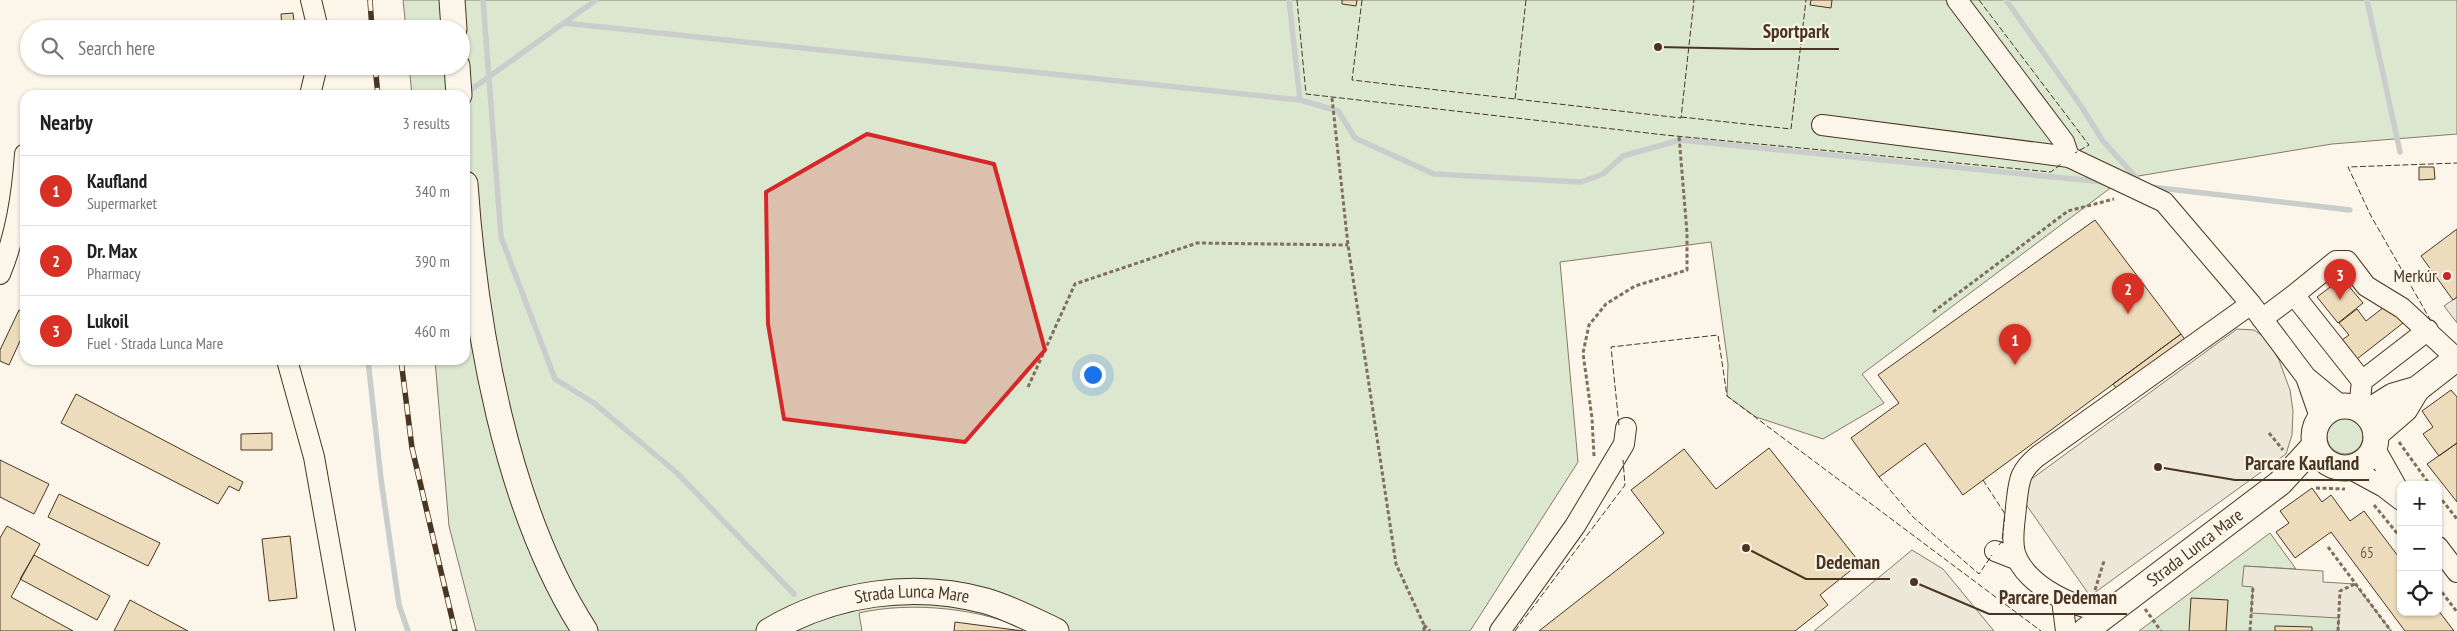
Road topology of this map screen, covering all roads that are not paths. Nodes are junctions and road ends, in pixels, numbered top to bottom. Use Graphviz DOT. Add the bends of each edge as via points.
graph roads {
  1 [pos="311,0"];
  2 [pos="452,0"];
  3 [pos="1957,0"];
  4 [pos="316,20"];
  5 [pos="453,20"];
  6 [pos="315,75"];
  7 [pos="311,90"];
  8 [pos="1822,125"];
  9 [pos="2069,157"];
  10 [pos="20,204"];
  11 [pos="470,226"];
  12 [pos="0,274"];
  13 [pos="2294,295"];
  14 [pos="2256,312"];
  15 [pos="2428,330"];
  16 [pos="2457,358"];
  17 [pos="288,365"];
  18 [pos="2362,380"];
  19 [pos="2362,423"];
  20 [pos="1626,428"];
  21 [pos="2335,467"];
  22 [pos="2397,488"];
  23 [pos="2397,498"];
  24 [pos="1995,551"];
  25 [pos="2442,552"];
  26 [pos="2018,560"];
  27 [pos="2457,572"];
  28 [pos="2062,600"];
  29 [pos="565,601"];
  30 [pos="2095,617"];
  31 [pos="345,631"];
  32 [pos="571,631"];
  33 [pos="585,631"];
  34 [pos="769,631"];
  35 [pos="1056,631"];
  36 [pos="1500,631"];
  37 [pos="2066,631"];
  1 -- 4 [label="street"];
  2 -- 5 [label="main road"];
  3 -- 9 [label="street" via="2064,142"];
  6 -- 7 [label="street"];
  8 -- 9 [label="street"];
  9 -- 14 [label="street" via="2164,202"];
  10 -- 12 [label="street" via="10,249"];
  11 -- 29 [label="main road" via="483,334 503,427 530,519"];
  13 -- 14 [label="street"];
  13 -- 15 [label="street" via="2336,261 2346,261 2366,286 2402,308"];
  13 -- 18 [label="street"];
  14 -- 19 [label="street" via="2306,377"];
  14 -- 26 [label="street" via="2174,358 2025,467 2019,479 2013,540"];
  15 -- 16 [label="street"];
  15 -- 18 [label="street"];
  16 -- 19 [label="main road" via="2417,389 2393,396"];
  17 -- 31 [label="street" via="314,457"];
  18 -- 19 [label="street"];
  19 -- 21 [label="main road, Strada Lunca Mare" via="2365,461"];
  19 -- 21 [label="main road" via="2313,431"];
  19 -- 22 [label="street"];
  20 -- 36 [label="street" via="1624,444 1575,526"];
  21 -- 23 [label="street"];
  21 -- 30 [label="main road, Strada Lunca Mare" via="2280,483"];
  24 -- 26 [label="street"];
  25 -- 27 [label="street"];
  26 -- 28 [label="street"];
  28 -- 30 [label="street"];
  28 -- 37 [label="street"];
  29 -- 32 [label="main road"];
  29 -- 33 [label="main road"];
  34 -- 35 [label="main road, Strada Lunca Mare" via="808,611 841,600 874,594 930,592 987,601"];
}
